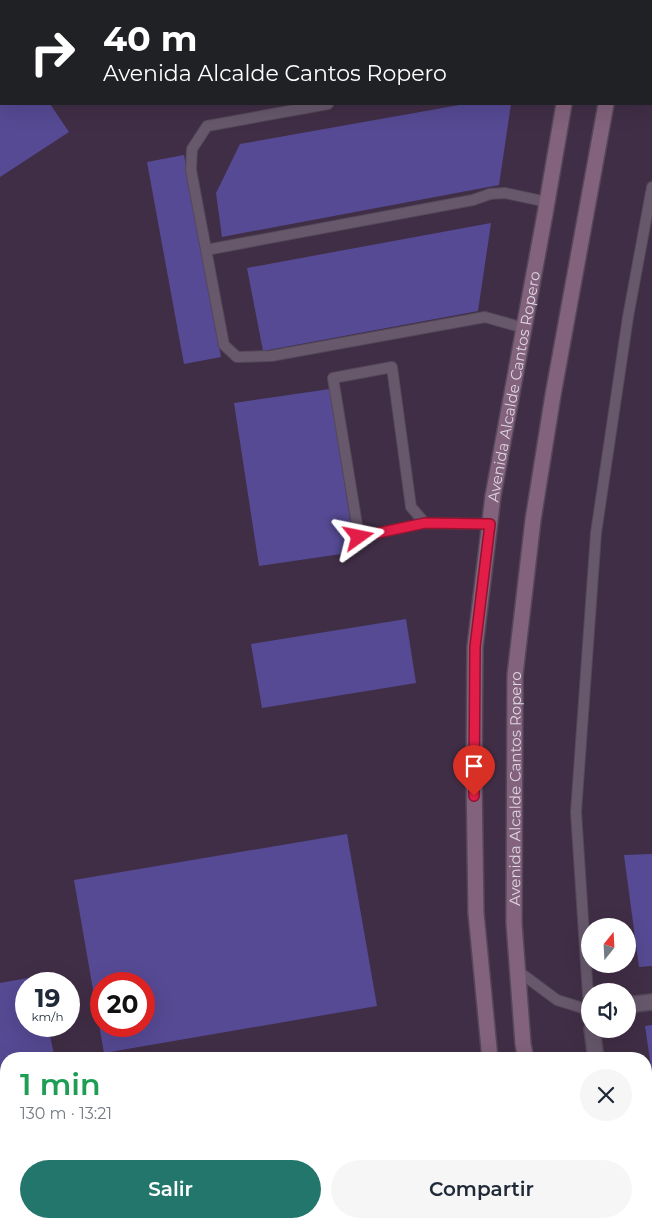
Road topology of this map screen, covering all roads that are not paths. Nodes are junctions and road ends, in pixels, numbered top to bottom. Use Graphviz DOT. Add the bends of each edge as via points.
graph roads {
  1 [pos="322,105"];
  2 [pos="564,105"];
  3 [pos="606,105"];
  4 [pos="652,187"];
  5 [pos="547,202"];
  6 [pos="206,250"];
  7 [pos="524,328"];
  8 [pos="425,523"];
  9 [pos="490,524"];
  10 [pos="518,971"];
  11 [pos="588,983"];
  12 [pos="652,1002"];
  13 [pos="636,1005"];
  14 [pos="581,1009"];
  15 [pos="593,1038"];
  16 [pos="489,1052"];
  17 [pos="525,1052"];
  18 [pos="595,1052"];
  1 -- 6 [label="lane" via="207,126 192,149 191,170"];
  2 -- 5 [label="main road, Avenida Alcalde Cantos Ropero"];
  3 -- 10 [label="main road, Avenida Alcalde Cantos Ropero" via="533,520 515,675 514,923"];
  4 -- 11 [label="lane" via="628,317 596,533 576,812"];
  5 -- 6 [label="lane" via="505,193 490,194 473,200"];
  5 -- 7 [label="main road, Avenida Alcalde Cantos Ropero"];
  6 -- 7 [label="lane" via="224,345 237,357 271,356 485,317"];
  7 -- 9 [label="main road, Avenida Alcalde Cantos Ropero"];
  8 -- 8 [label="lane" via="411,506 392,367 333,378 359,537"];
  8 -- 9 [label="lane"];
  9 -- 16 [label="main road, Avenida Alcalde Cantos Ropero" via="475,647 474,777 476,913"];
  10 -- 14 [label="lane" via="557,1000"];
  10 -- 17 [label="main road, Avenida Alcalde Cantos Ropero"];
  12 -- 13 [label="street"];
  15 -- 18 [label="street"];
}
